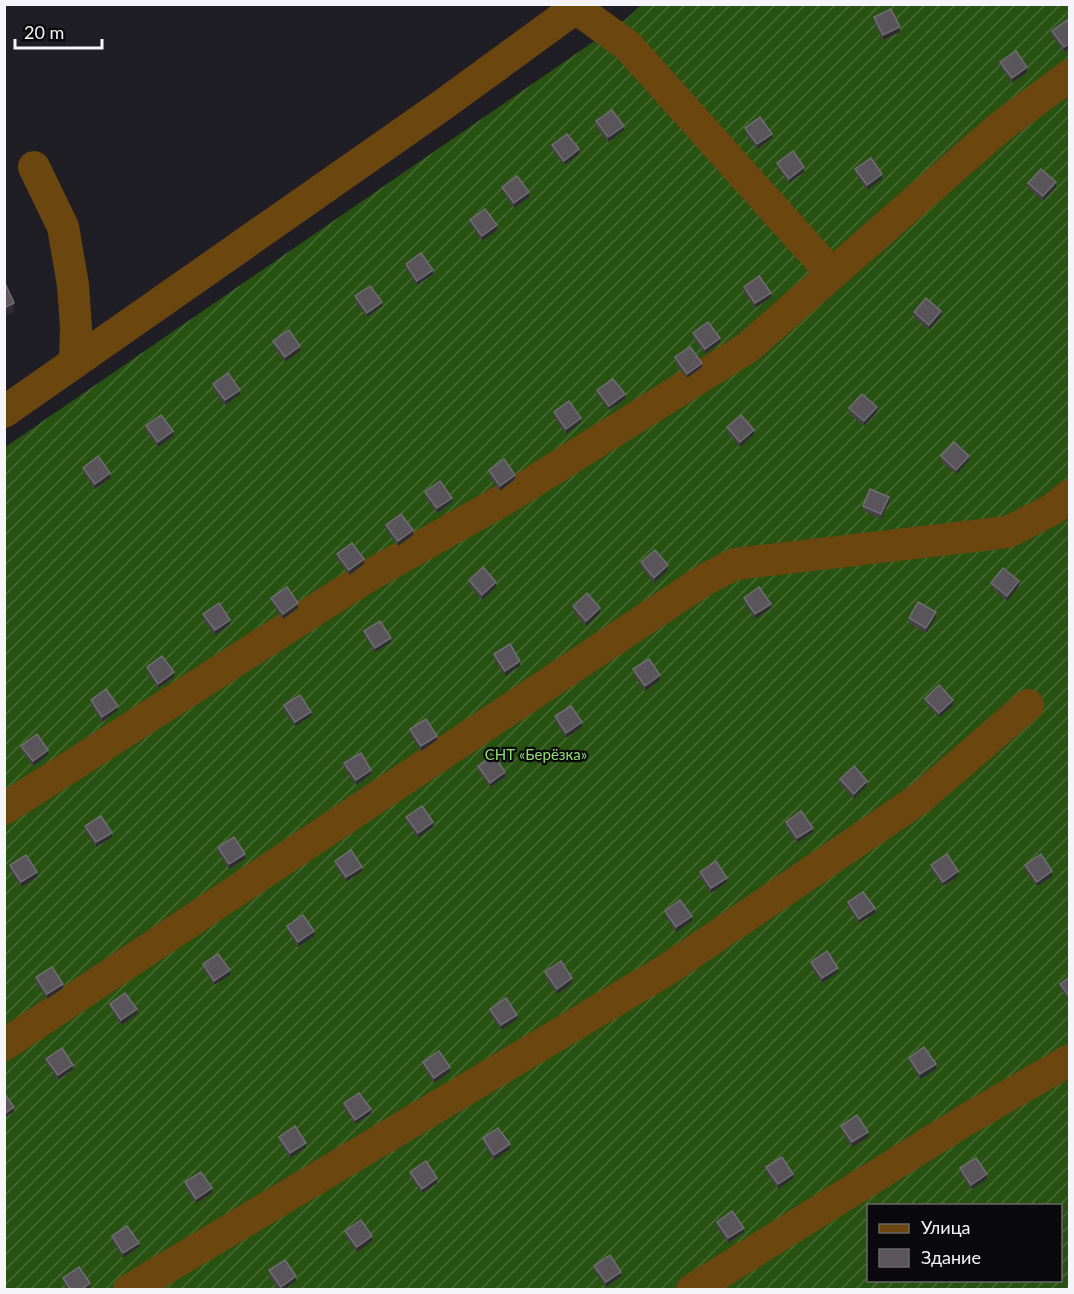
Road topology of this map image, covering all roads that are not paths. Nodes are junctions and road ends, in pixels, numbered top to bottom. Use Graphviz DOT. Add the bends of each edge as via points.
graph roads {
  1 [pos="578,6"];
  2 [pos="1070,75"];
  3 [pos="34,167"];
  4 [pos="832,274"];
  5 [pos="75,362"];
  6 [pos="4,412"];
  7 [pos="1070,495"];
  8 [pos="1028,705"];
  9 [pos="4,809"];
  10 [pos="4,1045"];
  11 [pos="1070,1060"];
  12 [pos="129,1290"];
  13 [pos="692,1290"];
  1 -- 4 [label="lane" via="628,46"];
  1 -- 5 [label="lane"];
  2 -- 4 [label="lane" via="1000,127"];
  3 -- 5 [label="lane" via="63,227 73,285"];
  4 -- 9 [label="lane" via="747,348 512,495 365,578"];
  5 -- 6 [label="lane"];
  7 -- 10 [label="lane" via="1053,509 1008,532 735,564 704,580"];
  8 -- 12 [label="lane" via="919,799 669,969"];
  11 -- 13 [label="lane"];
}
